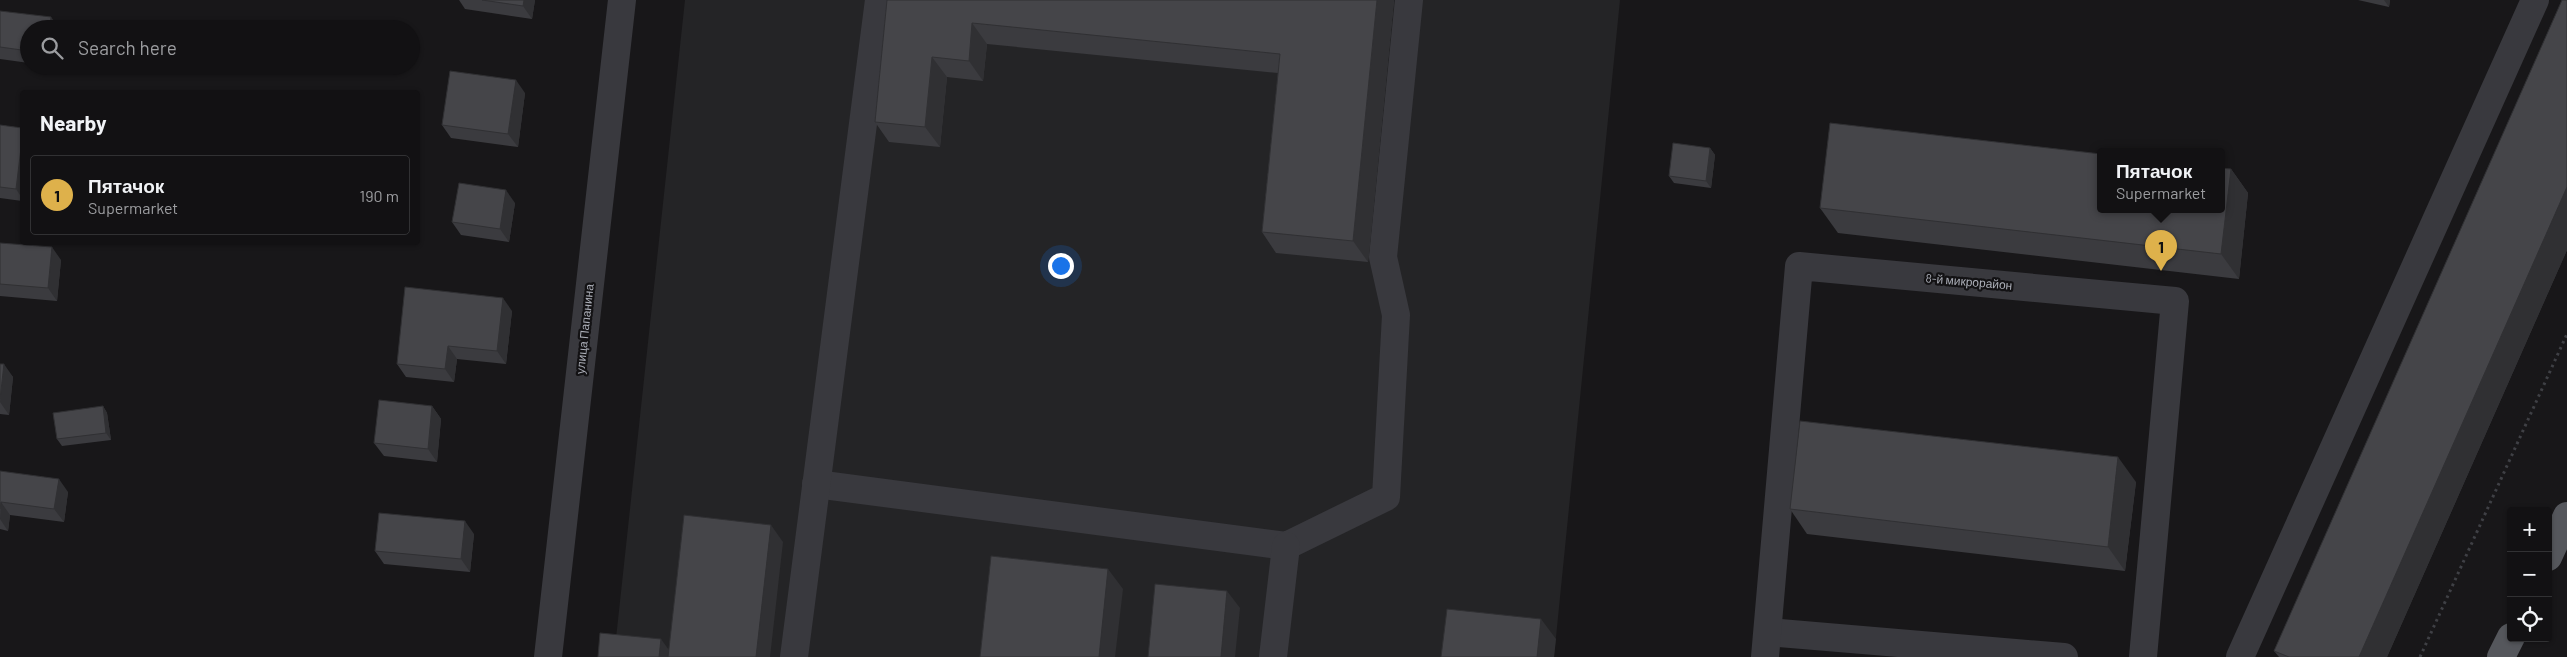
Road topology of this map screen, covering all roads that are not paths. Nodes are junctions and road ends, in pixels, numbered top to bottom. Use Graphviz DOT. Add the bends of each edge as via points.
graph roads {
  1 [pos="622,0"];
  2 [pos="879,0"];
  3 [pos="1409,0"];
  4 [pos="2535,0"];
  5 [pos="816,484"];
  6 [pos="2567,516"];
  7 [pos="1286,546"];
  8 [pos="2550,552"];
  9 [pos="2508,642"];
  10 [pos="1766,645"];
  11 [pos="548,657"];
  12 [pos="794,657"];
  13 [pos="1273,657"];
  14 [pos="2064,657"];
  15 [pos="2143,657"];
  16 [pos="2240,657"];
  17 [pos="2501,657"];
  1 -- 11 [label="street, улица Папанина"];
  2 -- 5 [label="street"];
  3 -- 7 [label="street" via="1383,257 1396,315 1386,497"];
  4 -- 16 [label="street"];
  5 -- 7 [label="street"];
  5 -- 12 [label="street"];
  6 -- 8 [label="main road"];
  7 -- 13 [label="street"];
  9 -- 17 [label="main road"];
  10 -- 14 [label="street"];
  10 -- 15 [label="street, 8-й микрорайон" via="1799,266 2175,302"];
}
